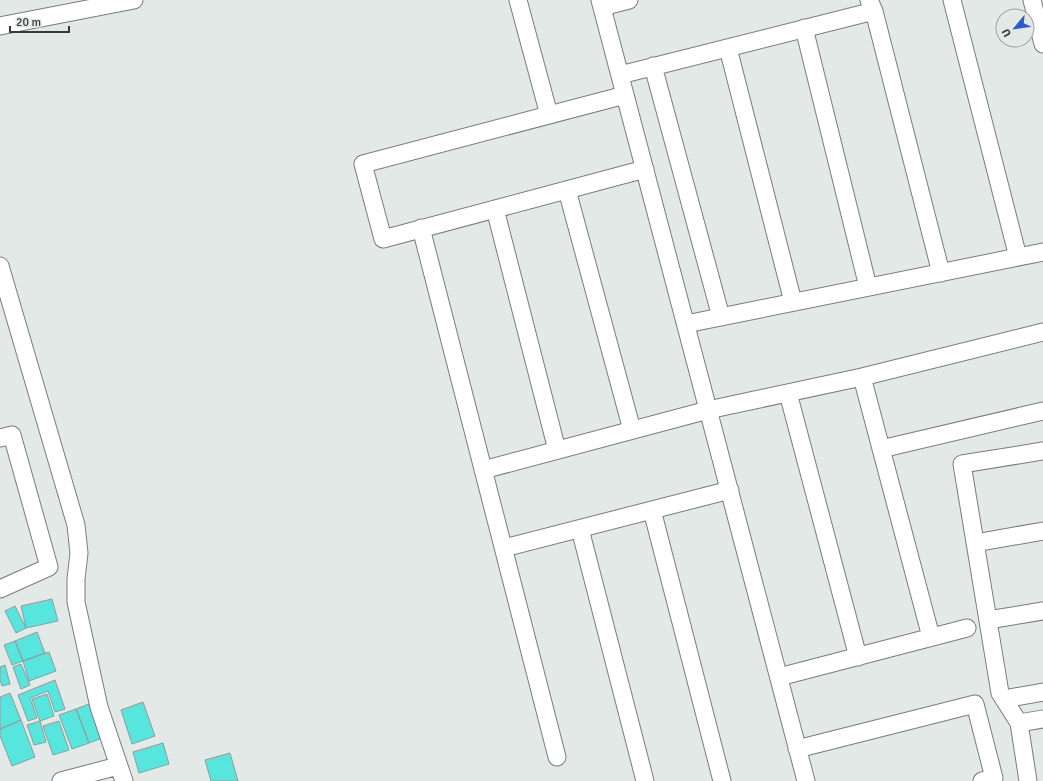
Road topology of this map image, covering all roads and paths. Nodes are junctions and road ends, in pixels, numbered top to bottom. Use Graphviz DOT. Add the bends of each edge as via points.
graph roads {
  1 [pos="134,0"];
  2 [pos="518,0"];
  3 [pos="629,0"];
  4 [pos="952,0"];
  5 [pos="1032,0"];
  6 [pos="601,3"];
  7 [pos="871,5"];
  8 [pos="0,26"];
  9 [pos="804,28"];
  10 [pos="1043,44"];
  11 [pos="728,48"];
  12 [pos="653,66"];
  13 [pos="620,75"];
  14 [pos="625,94"];
  15 [pos="549,115"];
  16 [pos="645,169"];
  17 [pos="567,190"];
  18 [pos="495,209"];
  19 [pos="421,228"];
  20 [pos="1043,252"];
  21 [pos="1018,257"];
  22 [pos="0,266"];
  23 [pos="942,272"];
  24 [pos="868,288"];
  25 [pos="793,302"];
  26 [pos="721,317"];
  27 [pos="686,324"];
  28 [pos="1043,332"];
  29 [pos="862,377"];
  30 [pos="788,393"];
  31 [pos="708,410"];
  32 [pos="1043,411"];
  33 [pos="632,430"];
  34 [pos="0,438"];
  35 [pos="881,449"];
  36 [pos="557,450"];
  37 [pos="1043,450"];
  38 [pos="483,470"];
  39 [pos="730,490"];
  40 [pos="652,510"];
  41 [pos="580,529"];
  42 [pos="1043,532"];
  43 [pos="975,543"];
  44 [pos="504,548"];
  45 [pos="0,589"];
  46 [pos="1043,611"];
  47 [pos="988,620"];
  48 [pos="967,628"];
  49 [pos="931,638"];
  50 [pos="858,657"];
  51 [pos="779,677"];
  52 [pos="1043,692"];
  53 [pos="1004,699"];
  54 [pos="1043,720"];
  55 [pos="1019,723"];
  56 [pos="797,749"];
  57 [pos="557,757"];
  58 [pos="121,774"];
  59 [pos="61,781"];
  60 [pos="645,781"];
  61 [pos="722,781"];
  62 [pos="806,781"];
  63 [pos="982,781"];
  64 [pos="1028,781"];
  1 -- 8 [label="street"];
  2 -- 15 [label="street"];
  3 -- 6 [label="street"];
  4 -- 21 [label="street"];
  5 -- 10 [label="street"];
  6 -- 13 [label="street"];
  7 -- 9 [label="street"];
  7 -- 23 [label="street"];
  9 -- 11 [label="street"];
  9 -- 24 [label="street"];
  11 -- 12 [label="street"];
  11 -- 25 [label="street"];
  12 -- 13 [label="street"];
  12 -- 26 [label="street"];
  13 -- 14 [label="street"];
  14 -- 15 [label="street"];
  14 -- 16 [label="street"];
  15 -- 19 [label="street" via="363,164 383,239"];
  16 -- 17 [label="street"];
  16 -- 27 [label="street"];
  17 -- 18 [label="street"];
  17 -- 33 [label="street"];
  18 -- 19 [label="street"];
  18 -- 36 [label="street"];
  19 -- 38 [label="street"];
  20 -- 21 [label="street"];
  21 -- 23 [label="street"];
  22 -- 58 [label="street" via="76,525 79,553 76,602 99,707"];
  23 -- 24 [label="street"];
  24 -- 25 [label="street"];
  25 -- 26 [label="street"];
  26 -- 27 [label="street"];
  27 -- 31 [label="street"];
  28 -- 29 [label="street"];
  29 -- 30 [label="street"];
  29 -- 35 [label="street"];
  30 -- 31 [label="street"];
  30 -- 50 [label="street"];
  31 -- 33 [label="street"];
  31 -- 39 [label="street"];
  32 -- 35 [label="street"];
  33 -- 36 [label="street"];
  34 -- 45 [label="street" via="12,435 49,567"];
  35 -- 49 [label="street"];
  36 -- 38 [label="street"];
  37 -- 43 [label="street" via="962,464"];
  38 -- 44 [label="street"];
  39 -- 40 [label="street"];
  39 -- 51 [label="street"];
  40 -- 41 [label="street"];
  40 -- 61 [label="street"];
  41 -- 44 [label="street"];
  41 -- 60 [label="street"];
  42 -- 43 [label="street"];
  43 -- 47 [label="street"];
  44 -- 57 [label="street"];
  46 -- 47 [label="street"];
  47 -- 53 [label="street" via="1000,693"];
  48 -- 49 [label="street"];
  49 -- 50 [label="street"];
  50 -- 51 [label="street"];
  51 -- 56 [label="street"];
  52 -- 53 [label="street"];
  53 -- 55 [label="street"];
  54 -- 55 [label="street"];
  55 -- 64 [label="street"];
  56 -- 62 [label="street"];
  56 -- 63 [label="street" via="975,704 994,778"];
  58 -- 59 [label="street"];
}
